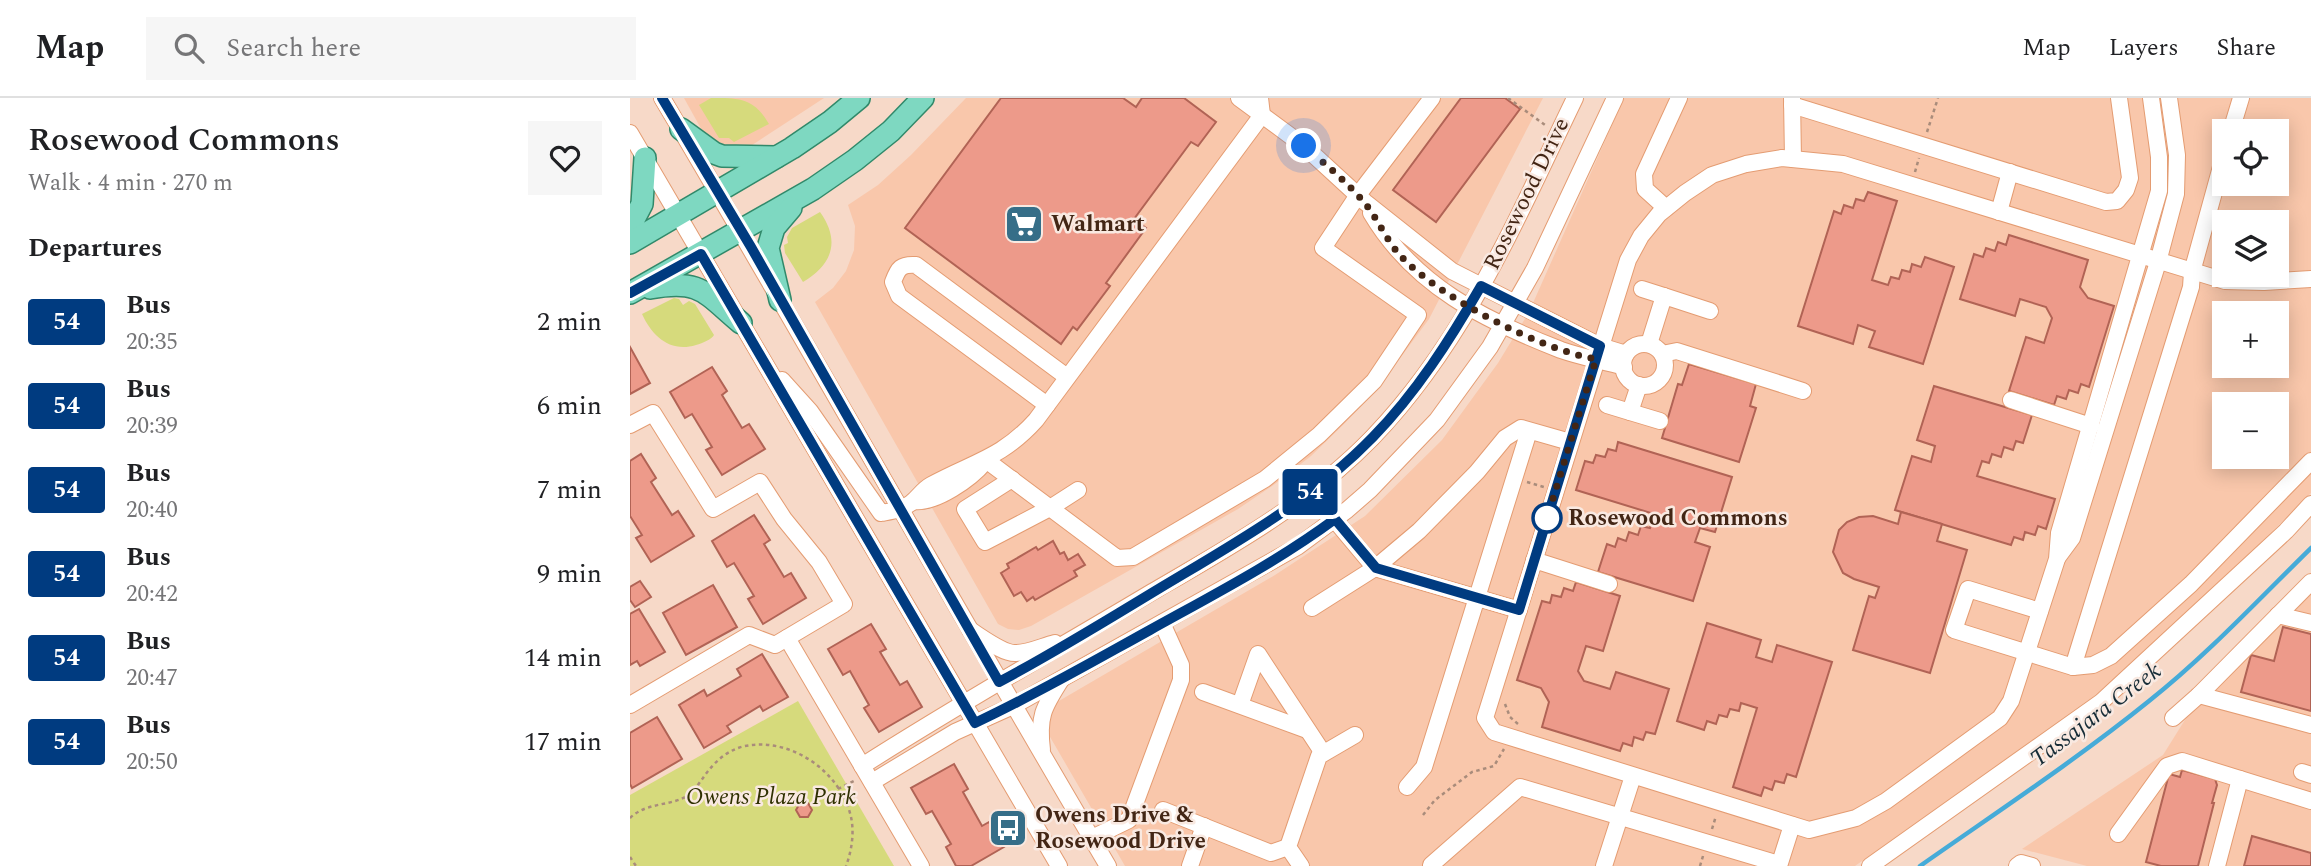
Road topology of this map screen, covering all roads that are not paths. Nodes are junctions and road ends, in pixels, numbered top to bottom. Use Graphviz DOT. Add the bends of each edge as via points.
graph roads {
  1 [pos="662,98"];
  2 [pos="859,98"];
  3 [pos="923,98"];
  4 [pos="1239,98"];
  5 [pos="1260,98"];
  6 [pos="1432,98"];
  7 [pos="1575,98"];
  8 [pos="1615,98"];
  9 [pos="1679,98"];
  10 [pos="2119,98"];
  11 [pos="2151,98"];
  12 [pos="2169,98"];
  13 [pos="2241,98"];
  14 [pos="1792,102"];
  15 [pos="1262,115"];
  16 [pos="2235,119"];
  17 [pos="681,129"];
  18 [pos="630,133"];
  19 [pos="778,157"];
  20 [pos="645,158"];
  21 [pos="1793,159"];
  22 [pos="2010,173"];
  23 [pos="718,193"];
  24 [pos="801,195"];
  25 [pos="2213,196"];
  26 [pos="1361,199"];
  27 [pos="1666,208"];
  28 [pos="1999,212"];
  29 [pos="679,216"];
  30 [pos="630,227"];
  31 [pos="741,231"];
  32 [pos="630,243"];
  33 [pos="701,254"];
  34 [pos="2142,257"];
  35 [pos="2158,262"];
  36 [pos="2192,272"];
  37 [pos="2311,279"];
  38 [pos="1481,286"];
  39 [pos="1642,289"];
  40 [pos="634,291"];
  41 [pos="1664,296"];
  42 [pos="780,300"];
  43 [pos="1515,303"];
  44 [pos="1469,306"];
  45 [pos="1710,311"];
  46 [pos="741,323"];
  47 [pos="1503,325"];
  48 [pos="1656,349"];
  49 [pos="1598,352"];
  50 [pos="761,358"];
  51 [pos="1625,361"];
  52 [pos="1067,377"];
  53 [pos="1639,385"];
  54 [pos="1803,391"];
  55 [pos="2011,400"];
  56 [pos="1047,405"];
  57 [pos="1607,405"];
  58 [pos="1630,412"];
  59 [pos="1660,421"];
  60 [pos="630,425"];
  61 [pos="2091,426"];
  62 [pos="1529,431"];
  63 [pos="1570,442"];
  64 [pos="986,460"];
  65 [pos="2311,461"];
  66 [pos="1012,479"];
  67 [pos="1078,490"];
  68 [pos="2311,504"];
  69 [pos="907,505"];
  70 [pos="1051,508"];
  71 [pos="1335,519"];
  72 [pos="2057,559"];
  73 [pos="1534,560"];
  74 [pos="1376,568"];
  75 [pos="1609,584"];
  76 [pos="2309,585"];
  77 [pos="1478,598"];
  78 [pos="1312,608"];
  79 [pos="1519,610"];
  80 [pos="2040,611"];
  81 [pos="2278,615"];
  82 [pos="1162,623"];
  83 [pos="2311,623"];
  84 [pos="970,630"];
  85 [pos="787,638"];
  86 [pos="1072,640"];
  87 [pos="2027,653"];
  88 [pos="2073,667"];
  89 [pos="1062,679"];
  90 [pos="999,682"];
  91 [pos="1203,692"];
  92 [pos="2199,695"];
  93 [pos="962,702"];
  94 [pos="630,705"];
  95 [pos="1240,705"];
  96 [pos="1013,706"];
  97 [pos="2173,718"];
  98 [pos="975,723"];
  99 [pos="2311,725"];
  100 [pos="1307,730"];
  101 [pos="1354,735"];
  102 [pos="1323,753"];
  103 [pos="1043,756"];
  104 [pos="867,774"];
  105 [pos="1633,776"];
  106 [pos="2240,779"];
  107 [pos="1407,787"];
  108 [pos="2311,801"];
  109 [pos="1163,810"];
  110 [pos="1620,817"];
  111 [pos="1792,825"];
  112 [pos="1205,826"];
  113 [pos="2118,834"];
  114 [pos="1091,838"];
  115 [pos="1288,847"];
  116 [pos="1267,860"];
  117 [pos="1431,865"];
  118 [pos="1779,865"];
  119 [pos="922,866"];
  120 [pos="1059,866"];
  121 [pos="1108,866"];
  122 [pos="1190,866"];
  123 [pos="1301,866"];
  124 [pos="1604,866"];
  125 [pos="1870,866"];
  126 [pos="2017,866"];
  127 [pos="2032,866"];
  128 [pos="2217,866"];
  1 -- 17 [label="street"];
  2 -- 19 [label="main road"];
  3 -- 24 [label="main road" via="855,160"];
  4 -- 15 [label="street"];
  5 -- 15 [label="street"];
  6 -- 26 [label="street"];
  7 -- 38 [label="street, Rosewood Drive"];
  8 -- 43 [label="street, Rosewood Drive"];
  9 -- 27 [label="street" via="1644,174 1645,189"];
  10 -- 22 [label="street" via="2130,178 2117,201 2106,202"];
  11 -- 34 [label="street" via="2159,191"];
  12 -- 35 [label="street" via="2177,155 2176,194"];
  13 -- 16 [label="street"];
  14 -- 21 [label="street"];
  14 -- 22 [label="street"];
  15 -- 26 [label="street"];
  15 -- 52 [label="street"];
  17 -- 19 [label="main road" via="722,156"];
  17 -- 23 [label="street"];
  18 -- 20 [label="street"];
  19 -- 23 [label="main road"];
  20 -- 29 [label="street"];
  20 -- 30 [label="main road" via="642,204"];
  21 -- 27 [label="street" via="1746,164 1712,175"];
  21 -- 28 [label="street" via="1843,164"];
  22 -- 28 [label="street"];
  23 -- 29 [label="main road"];
  23 -- 31 [label="street"];
  24 -- 31 [label="main road"];
  24 -- 42 [label="main road" via="770,236 768,248"];
  25 -- 36 [label="street"];
  26 -- 38 [label="street" via="1432,257"];
  26 -- 44 [label="street" via="1382,232 1420,275"];
  26 -- 70 [label="street" via="1323,248 1418,315 1365,390 1265,479 1133,557 1117,558"];
  27 -- 49 [label="street" via="1641,236 1628,260"];
  28 -- 34 [label="street"];
  29 -- 32 [label="main road"];
  29 -- 33 [label="street"];
  31 -- 33 [label="main road"];
  31 -- 42 [label="street"];
  33 -- 40 [label="main road"];
  33 -- 46 [label="street"];
  34 -- 35 [label="street"];
  34 -- 61 [label="street"];
  35 -- 36 [label="street"];
  35 -- 72 [label="street" via="2072,537"];
  36 -- 37 [label="street" via="2225,281"];
  36 -- 88 [label="street"];
  38 -- 43 [label="street"];
  38 -- 44 [label="street, Rosewood Drive"];
  39 -- 41 [label="street"];
  40 -- 46 [label="main road" via="689,284"];
  41 -- 45 [label="street"];
  41 -- 48 [label="street"];
  42 -- 69 [label="street"];
  43 -- 47 [label="street, Rosewood Drive"];
  43 -- 49 [label="street"];
  44 -- 47 [label="street"];
  44 -- 86 [label="street, Rosewood Drive" via="1443,351 1408,396 1372,438 1322,483 1269,523"];
  46 -- 50 [label="street"];
  47 -- 49 [label="street" via="1562,350"];
  47 -- 71 [label="street, Rosewood Drive" via="1437,420"];
  48 -- 51 [label="street" via="1640,344"];
  48 -- 53 [label="street" via="1665,369 1662,376 1650,386"];
  48 -- 54 [label="street" via="1677,351"];
  49 -- 51 [label="street"];
  49 -- 63 [label="street"];
  50 -- 69 [label="street" via="810,411 881,513"];
  50 -- 93 [label="street"];
  51 -- 53 [label="street" via="1628,379"];
  52 -- 56 [label="street"];
  52 -- 56 [label="street" via="916,265 903,264 897,269 892,282 899,296"];
  53 -- 58 [label="street"];
  55 -- 61 [label="street"];
  56 -- 64 [label="street" via="1013,443"];
  57 -- 58 [label="street"];
  58 -- 59 [label="street"];
  60 -- 85 [label="street" via="653,413 713,509 760,482 819,562 844,604"];
  61 -- 72 [label="street" via="2059,533"];
  62 -- 63 [label="street"];
  62 -- 74 [label="street" via="1521,428 1505,438 1419,531"];
  62 -- 77 [label="street"];
  63 -- 73 [label="street"];
  64 -- 66 [label="street"];
  64 -- 69 [label="street" via="919,492"];
  65 -- 88 [label="street" via="2191,584 2111,656 2094,665"];
  66 -- 70 [label="street"];
  66 -- 70 [label="street" via="965,509 985,542"];
  67 -- 70 [label="street"];
  68 -- 125 [label="street" via="2101,702"];
  69 -- 84 [label="street"];
  71 -- 74 [label="street"];
  71 -- 82 [label="street, Rosewood Drive" via="1297,547"];
  72 -- 80 [label="street"];
  73 -- 75 [label="street"];
  73 -- 79 [label="street"];
  74 -- 77 [label="street"];
  74 -- 78 [label="street"];
  76 -- 81 [label="street"];
  77 -- 79 [label="street"];
  77 -- 107 [label="street" via="1424,766"];
  79 -- 105 [label="street" via="1485,718 1494,732 1516,729"];
  80 -- 87 [label="street"];
  80 -- 87 [label="street" via="1968,589 1954,630"];
  81 -- 83 [label="street"];
  81 -- 92 [label="street"];
  82 -- 89 [label="street, Rosewood Drive"];
  82 -- 114 [label="street" via="1174,644 1181,680 1129,820"];
  84 -- 86 [label="street" via="1015,654"];
  84 -- 90 [label="street"];
  85 -- 94 [label="street" via="775,645 749,635"];
  85 -- 104 [label="street"];
  86 -- 90 [label="street, Rosewood Drive"];
  87 -- 88 [label="street"];
  87 -- 111 [label="street" via="2011,701 2000,718 1856,818 1809,830"];
  89 -- 96 [label="street, Rosewood Drive"];
  89 -- 103 [label="street" via="1042,712"];
  90 -- 93 [label="street, Rosewood Drive"];
  90 -- 96 [label="street"];
  91 -- 95 [label="street"];
  92 -- 97 [label="street"];
  92 -- 99 [label="street"];
  93 -- 98 [label="street"];
  93 -- 104 [label="street, Rosewood Drive"];
  95 -- 100 [label="street"];
  95 -- 100 [label="street" via="1258,654"];
  96 -- 98 [label="street, Rosewood Drive"];
  96 -- 103 [label="street"];
  98 -- 104 [label="street, Rosewood Drive"];
  98 -- 120 [label="street"];
  100 -- 102 [label="street"];
  101 -- 102 [label="street"];
  102 -- 115 [label="street"];
  103 -- 114 [label="street"];
  104 -- 119 [label="street"];
  105 -- 110 [label="street"];
  105 -- 111 [label="street"];
  106 -- 108 [label="street"];
  106 -- 113 [label="street" via="2182,761 2167,766"];
  106 -- 128 [label="street"];
  109 -- 112 [label="street"];
  110 -- 117 [label="street" via="1520,787"];
  110 -- 118 [label="street"];
  110 -- 124 [label="street"];
  111 -- 118 [label="street"];
  112 -- 116 [label="street"];
  112 -- 122 [label="street"];
  114 -- 121 [label="street"];
  115 -- 116 [label="street"];
  115 -- 123 [label="street"];
  126 -- 127 [label="street"];
}
